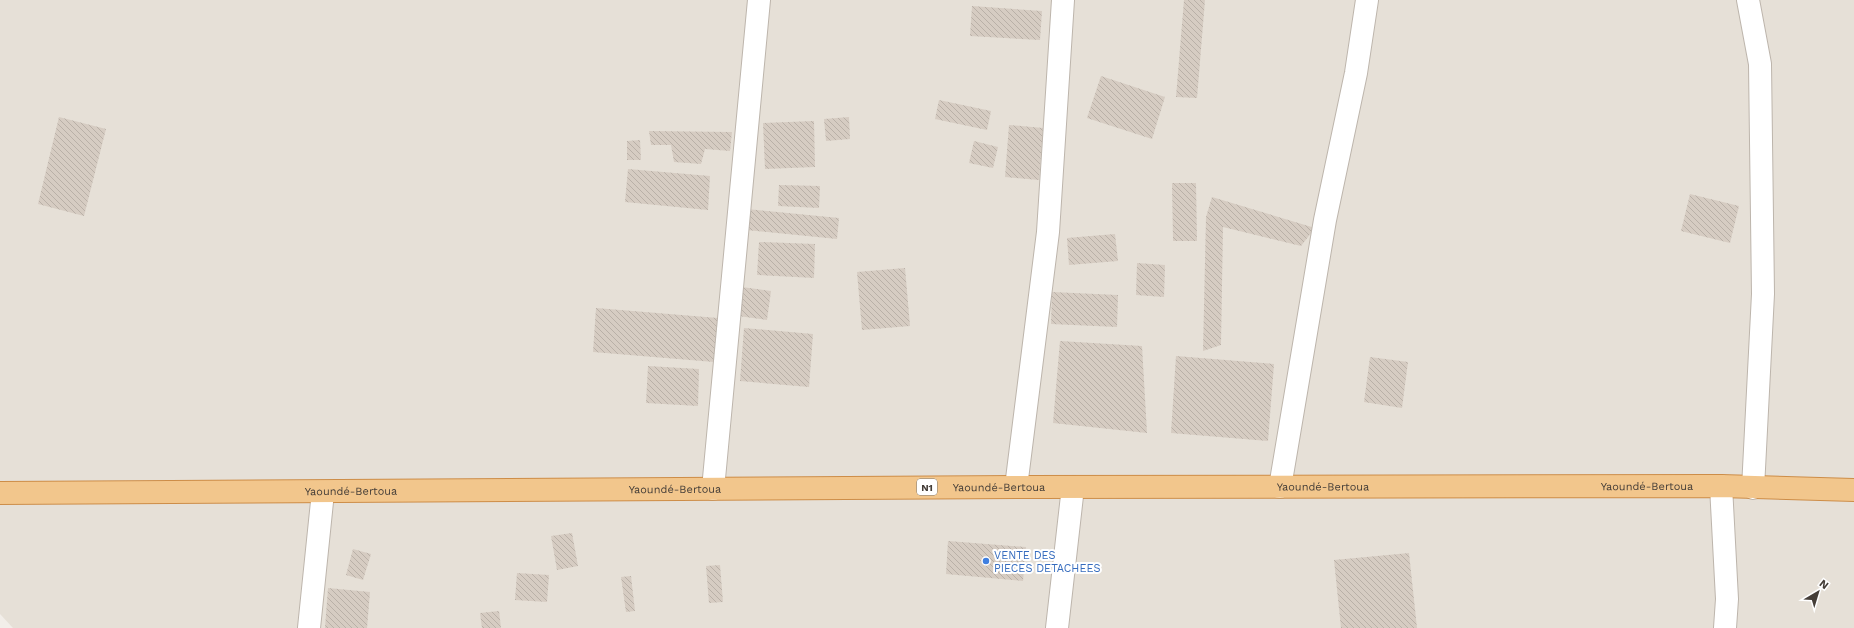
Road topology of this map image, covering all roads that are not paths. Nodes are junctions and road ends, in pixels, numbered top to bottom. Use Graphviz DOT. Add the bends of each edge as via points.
graph roads {
  1 [pos="759,0"];
  2 [pos="1063,0"];
  3 [pos="1367,0"];
  4 [pos="1748,0"];
  5 [pos="1721,486"];
  6 [pos="1016,487"];
  7 [pos="1073,487"];
  8 [pos="1280,487"];
  9 [pos="1753,488"];
  10 [pos="713,489"];
  11 [pos="1854,490"];
  12 [pos="323,492"];
  13 [pos="0,493"];
  14 [pos="309,628"];
  15 [pos="1057,628"];
  16 [pos="1725,628"];
  1 -- 10 [label="street"];
  2 -- 6 [label="street" via="1048,232"];
  3 -- 8 [label="street" via="1356,73 1325,220"];
  4 -- 9 [label="street" via="1760,64 1763,294"];
  5 -- 8 [label="highway, Yaoundé-Bertoua / N1"];
  5 -- 9 [label="highway, Yaoundé-Bertoua / N1"];
  5 -- 16 [label="street" via="1727,599"];
  6 -- 7 [label="highway, Yaoundé-Bertoua / N1"];
  6 -- 10 [label="highway, Yaoundé-Bertoua / N1"];
  7 -- 8 [label="highway, Yaoundé-Bertoua / N1"];
  7 -- 15 [label="street"];
  9 -- 11 [label="highway, Yaoundé-Bertoua / N1"];
  10 -- 12 [label="highway, Yaoundé-Bertoua / N1"];
  12 -- 13 [label="highway, Yaoundé-Bertoua / N1"];
  12 -- 14 [label="street"];
}
